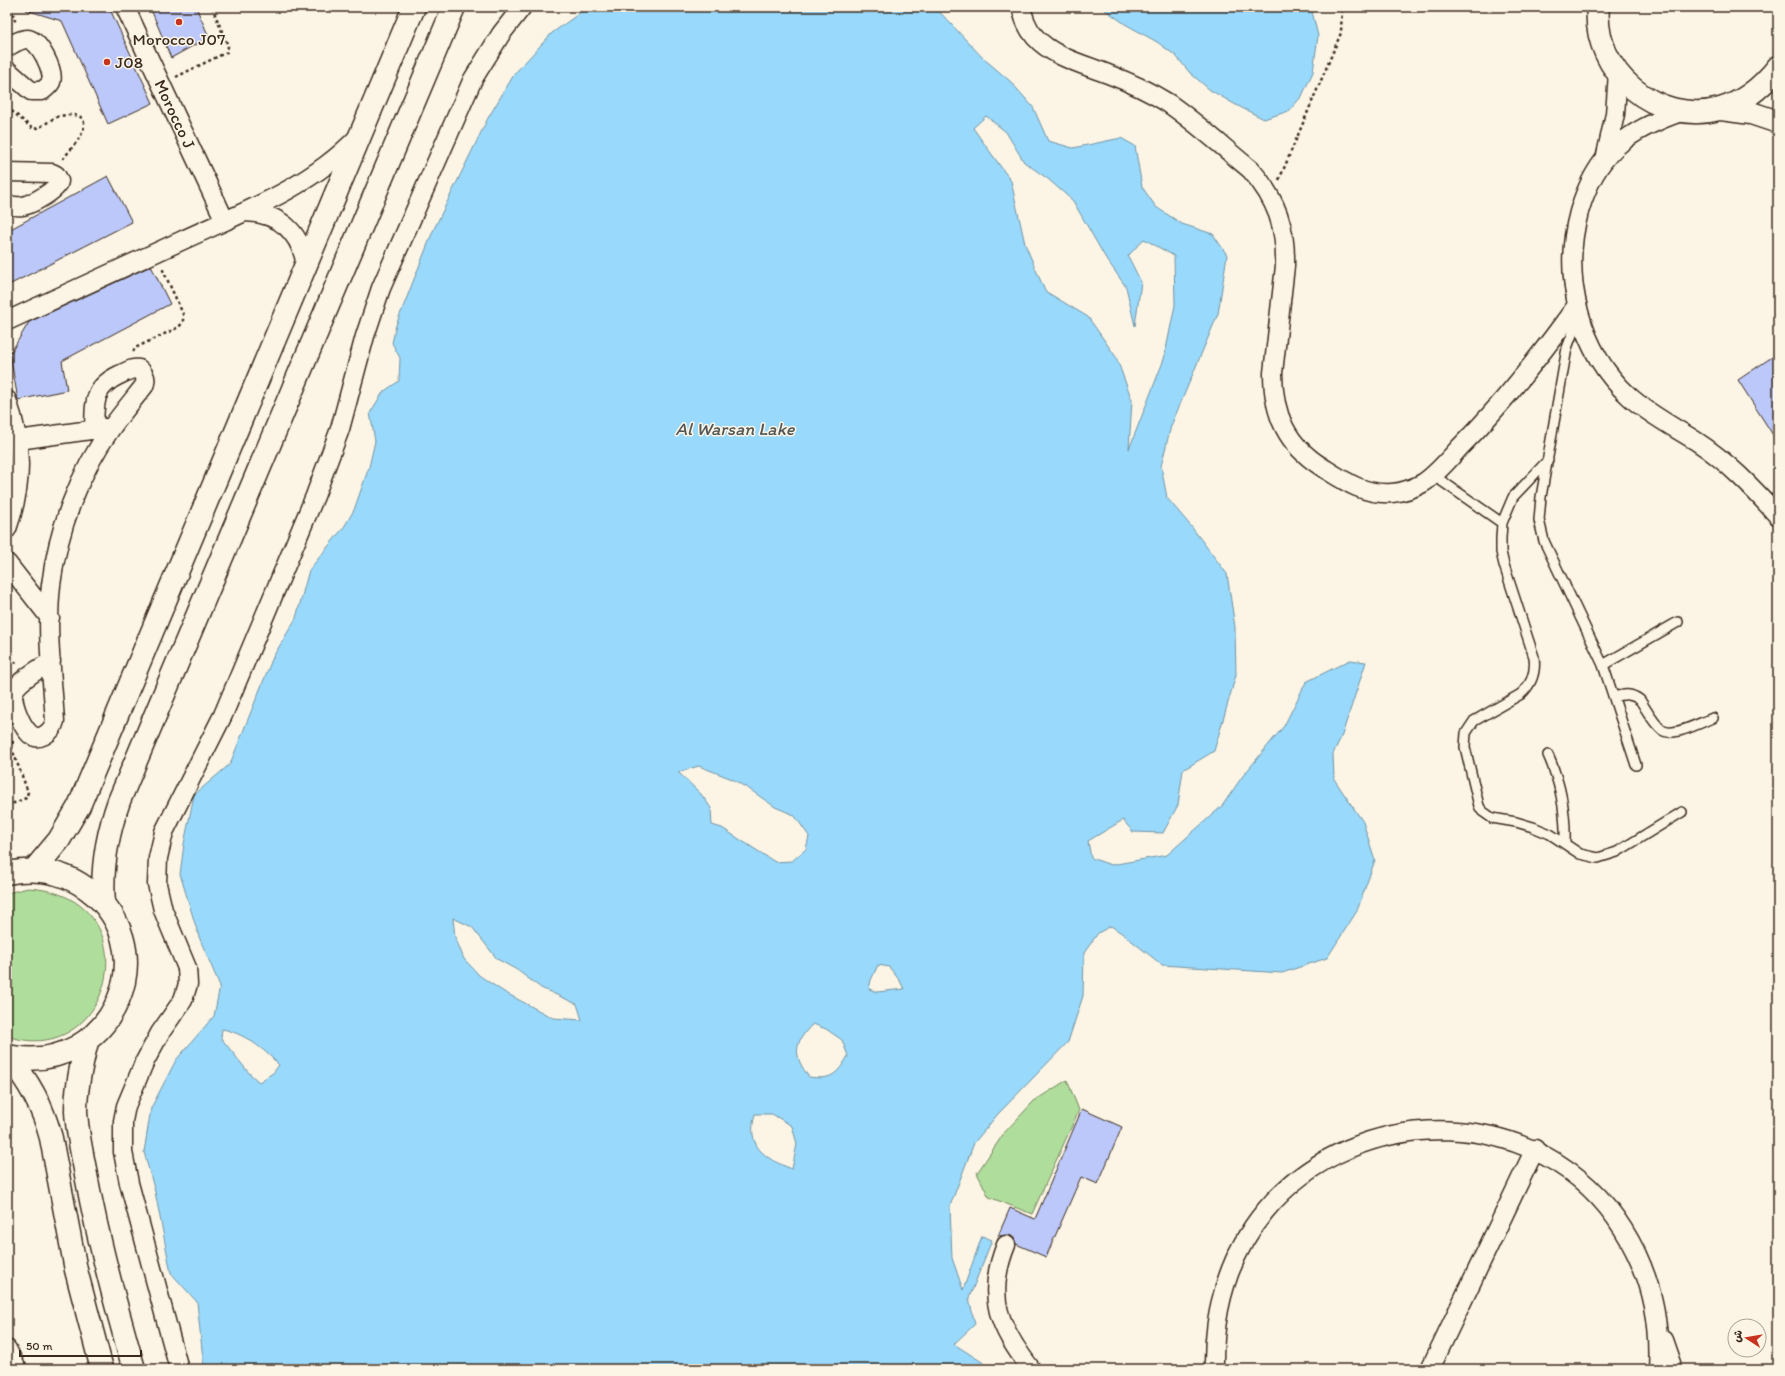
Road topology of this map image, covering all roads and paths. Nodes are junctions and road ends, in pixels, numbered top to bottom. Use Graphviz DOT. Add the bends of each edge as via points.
graph roads {
  1 [pos="125,7"];
  2 [pos="212,7"];
  3 [pos="414,7"];
  4 [pos="454,7"];
  5 [pos="522,7"];
  6 [pos="1020,7"];
  7 [pos="1342,7"];
  8 [pos="1586,7"];
  9 [pos="1598,7"];
  10 [pos="1599,30"];
  11 [pos="7,47"];
  12 [pos="1778,67"];
  13 [pos="7,70"];
  14 [pos="1618,73"];
  15 [pos="161,84"];
  16 [pos="7,107"];
  17 [pos="1720,109"];
  18 [pos="1684,111"];
  19 [pos="1778,122"];
  20 [pos="360,134"];
  21 [pos="1606,155"];
  22 [pos="7,172"];
  23 [pos="52,173"];
  24 [pos="1272,198"];
  25 [pos="7,204"];
  26 [pos="245,212"];
  27 [pos="225,221"];
  28 [pos="155,253"];
  29 [pos="306,265"];
  30 [pos="1579,311"];
  31 [pos="7,321"];
  32 [pos="139,369"];
  33 [pos="7,400"];
  34 [pos="111,428"];
  35 [pos="94,430"];
  36 [pos="18,440"];
  37 [pos="1548,460"];
  38 [pos="1433,475"];
  39 [pos="11,504"];
  40 [pos="1778,516"];
  41 [pos="1502,524"];
  42 [pos="7,529"];
  43 [pos="7,563"];
  44 [pos="50,618"];
  45 [pos="1678,622"];
  46 [pos="51,661"];
  47 [pos="1603,665"];
  48 [pos="1614,698"];
  49 [pos="1713,718"];
  50 [pos="28,732"];
  51 [pos="1548,755"];
  52 [pos="1636,765"];
  53 [pos="7,806"];
  54 [pos="1682,812"];
  55 [pos="1565,843"];
  56 [pos="34,870"];
  57 [pos="7,873"];
  58 [pos="104,903"];
  59 [pos="86,1042"];
  60 [pos="8,1056"];
  61 [pos="1534,1149"];
  62 [pos="1006,1245"];
  63 [pos="1657,1326"];
  64 [pos="7,1349"];
  65 [pos="17,1369"];
  66 [pos="102,1369"];
  67 [pos="134,1369"];
  68 [pos="179,1369"];
  69 [pos="1031,1369"];
  70 [pos="1214,1369"];
  71 [pos="1430,1369"];
  72 [pos="1658,1369"];
  73 [pos="1673,1369"];
  1 -- 15 [label="street, Morocco J"];
  2 -- 15 [label="path" via="228,46 227,52"];
  3 -- 20 [label="street"];
  4 -- 58 [label="street" via="120,801 108,834 105,851"];
  5 -- 68 [label="street" via="501,34 473,79 381,288 340,429 315,496 229,702 160,844 157,871 159,897 187,968 188,984 183,1000 160,1033 130,1093 122,1137 129,1183"];
  6 -- 24 [label="street" via="1028,28 1042,44 1079,63 1130,83 1169,104 1251,170"];
  7 -- 24 [label="path" via="1341,33"];
  8 -- 10 [label="street"];
  9 -- 10 [label="street"];
  10 -- 14 [label="street" via="1609,60"];
  11 -- 13 [label="street" via="26,39 35,41 51,71 51,82 42,91 31,91"];
  12 -- 17 [label="street" via="1753,93"];
  14 -- 18 [label="street" via="1628,85 1654,103"];
  14 -- 21 [label="street" via="1615,114"];
  15 -- 27 [label="street, Morocco J"];
  16 -- 23 [label="path" via="33,129 58,116 76,115 82,119 85,126 82,133"];
  17 -- 18 [label="street"];
  17 -- 19 [label="street" via="1751,113"];
  18 -- 21 [label="street" via="1640,130"];
  20 -- 26 [label="street" via="317,173"];
  20 -- 29 [label="street"];
  21 -- 30 [label="street" via="1589,185 1578,218 1572,265"];
  22 -- 23 [label="street"];
  23 -- 25 [label="street" via="58,178 56,188 23,206"];
  24 -- 38 [label="street" via="1282,226 1285,249 1272,374 1275,402 1284,428 1300,451 1312,461 1360,489 1381,493 1403,491"];
  26 -- 27 [label="street"];
  26 -- 29 [label="street" via="267,215 286,226 300,243"];
  27 -- 28 [label="street"];
  28 -- 31 [label="street"];
  28 -- 32 [label="path" via="184,318 179,327 136,348 133,354"];
  29 -- 56 [label="street" via="79,806 59,840"];
  30 -- 37 [label="lane" via="1567,348"];
  30 -- 38 [label="street" via="1473,434"];
  30 -- 40 [label="street" via="1591,345 1619,387 1645,408 1720,459 1747,482"];
  32 -- 34 [label="street" via="145,375 144,386"];
  32 -- 35 [label="street" via="108,380 98,390"];
  33 -- 36 [label="street"];
  34 -- 35 [label="street"];
  34 -- 44 [label="street" via="91,460 65,521 51,585"];
  35 -- 36 [label="street"];
  36 -- 39 [label="street" via="19,472"];
  37 -- 41 [label="lane" via="1513,497"];
  37 -- 47 [label="lane" via="1540,508 1541,531"];
  38 -- 41 [label="lane"];
  39 -- 42 [label="street"];
  41 -- 55 [label="lane" via="1501,552 1534,657 1535,671 1530,684 1521,694 1474,721 1466,733 1465,747 1477,800 1482,811 1492,818 1533,827"];
  43 -- 44 [label="street"];
  44 -- 46 [label="street"];
  45 -- 47 [label="lane"];
  46 -- 50 [label="street" via="19,684 13,693 14,704"];
  46 -- 50 [label="street" via="54,727 42,737 32,736"];
  47 -- 48 [label="lane"];
  48 -- 49 [label="lane" via="1624,694 1640,700 1660,727 1667,732 1676,732"];
  48 -- 52 [label="lane"];
  50 -- 53 [label="path" via="14,738 11,745 28,795"];
  51 -- 55 [label="lane" via="1565,813"];
  54 -- 55 [label="lane" via="1608,856 1589,857"];
  56 -- 57 [label="street"];
  56 -- 58 [label="street" via="54,872 72,879"];
  58 -- 59 [label="street" via="115,920 122,938 125,976 112,1013"];
  59 -- 60 [label="street" via="68,1052 49,1058 28,1059"];
  59 -- 67 [label="street" via="77,1088 78,1134 103,1253"];
  60 -- 66 [label="street" via="35,1094 47,1123 76,1270"];
  61 -- 63 [label="street" via="1551,1158 1595,1192 1619,1222 1640,1259 1653,1300"];
  61 -- 70 [label="street" via="1503,1138 1470,1131 1437,1130 1379,1139 1334,1157 1306,1174 1266,1210 1235,1259 1218,1310"];
  61 -- 71 [label="street"];
  62 -- 69 [label="street" via="997,1274 997,1304 1006,1333"];
  63 -- 72 [label="street"];
  63 -- 73 [label="street"];
  64 -- 65 [label="street"];
}
